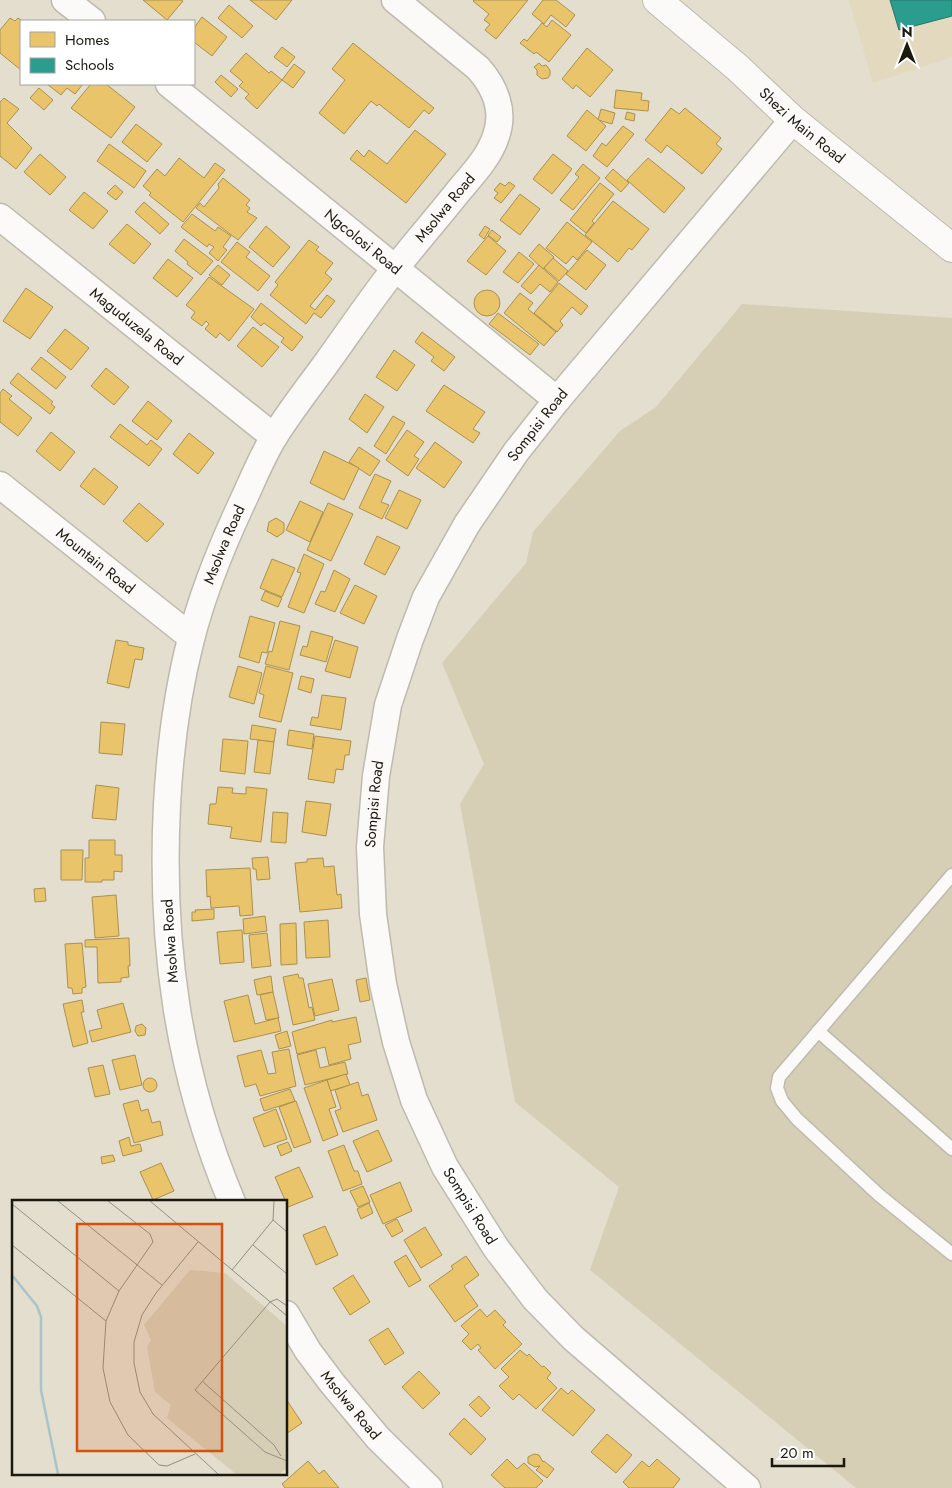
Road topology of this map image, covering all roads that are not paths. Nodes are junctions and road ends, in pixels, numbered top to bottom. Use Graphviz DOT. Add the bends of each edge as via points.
graph roads {
  1 [pos="65,0"];
  2 [pos="395,0"];
  3 [pos="657,0"];
  4 [pos="91,20"];
  5 [pos="170,85"];
  6 [pos="792,120"];
  7 [pos="0,217"];
  8 [pos="952,248"];
  9 [pos="396,267"];
  10 [pos="557,400"];
  11 [pos="274,437"];
  12 [pos="0,486"];
  13 [pos="191,637"];
  14 [pos="952,874"];
  15 [pos="818,1032"];
  16 [pos="952,1148"];
  17 [pos="231,1200"];
  18 [pos="952,1254"];
  19 [pos="288,1317"];
  20 [pos="429,1488"];
  21 [pos="747,1488"];
  1 -- 4 [label="street"];
  2 -- 9 [label="street, Msolwa Road" via="489,80 500,118 489,152"];
  3 -- 6 [label="street, Shezi Main Road" via="738,68"];
  5 -- 9 [label="street, Ngcolosi Road"];
  6 -- 8 [label="street, Shezi Main Road"];
  6 -- 10 [label="street, Sompisi Road"];
  7 -- 11 [label="street, Maguduzela Road"];
  9 -- 10 [label="street, Ngcolosi Road"];
  9 -- 11 [label="street, Msolwa Road"];
  10 -- 21 [label="street, Sompisi Road" via="516,452 467,524 426,597 388,705 376,776 370,847 373,914 383,984 414,1100 445,1167 496,1248 535,1299 573,1338"];
  11 -- 13 [label="street, Msolwa Road" via="212,571"];
  12 -- 13 [label="street, Mountain Road"];
  13 -- 17 [label="street, Msolwa Road" via="169,766 164,854 169,946 181,1035 197,1107"];
  14 -- 15 [label="lane"];
  15 -- 16 [label="lane"];
  15 -- 18 [label="lane" via="779,1077 777,1088 782,1101 879,1195"];
  19 -- 20 [label="street, Msolwa Road" via="332,1383 378,1438"];
}
